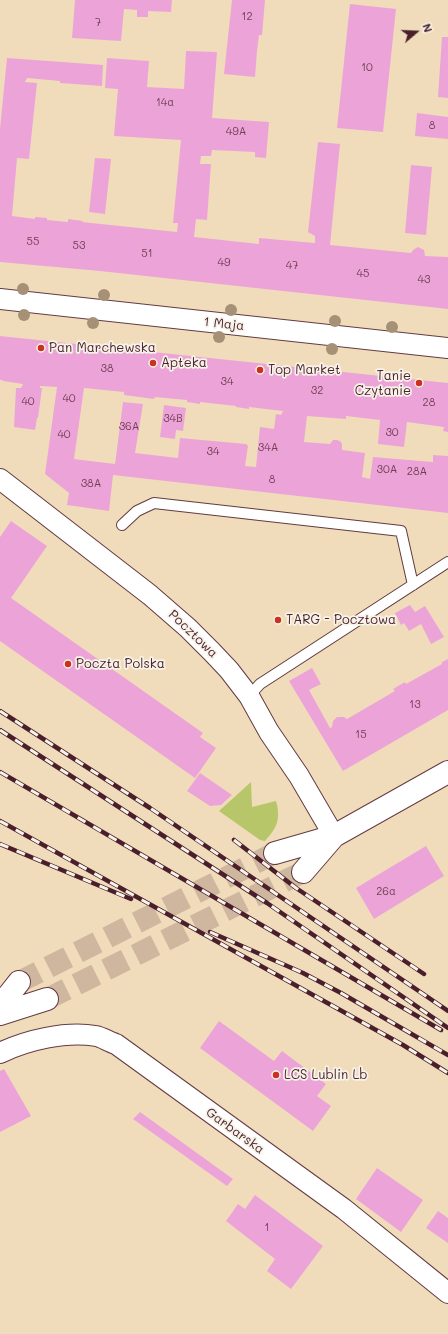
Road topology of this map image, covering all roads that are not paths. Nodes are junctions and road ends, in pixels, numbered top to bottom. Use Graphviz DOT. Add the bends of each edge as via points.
graph roads {
  1 [pos="0,299"];
  2 [pos="448,348"];
  3 [pos="0,478"];
  4 [pos="122,525"];
  5 [pos="448,562"];
  6 [pos="413,585"];
  7 [pos="249,696"];
  8 [pos="448,772"];
  9 [pos="334,836"];
  10 [pos="275,853"];
  11 [pos="303,872"];
  12 [pos="19,982"];
  13 [pos="47,999"];
  14 [pos="0,1006"];
  15 [pos="0,1014"];
  16 [pos="0,1053"];
  17 [pos="448,1293"];
  1 -- 2 [label="street, 1 Maja"];
  3 -- 7 [label="street, Pocztowa" via="145,590 188,628 229,670"];
  4 -- 6 [label="lane" via="137,511 154,503 401,531"];
  5 -- 6 [label="lane"];
  6 -- 7 [label="lane" via="260,684"];
  7 -- 9 [label="street, Pocztowa"];
  8 -- 9 [label="main road"];
  9 -- 10 [label="main road"];
  9 -- 11 [label="main road"];
  12 -- 14 [label="main road"];
  13 -- 15 [label="main road"];
  16 -- 17 [label="street, Garbarska" via="36,1040 71,1035 97,1036 116,1044 344,1209"];
}
